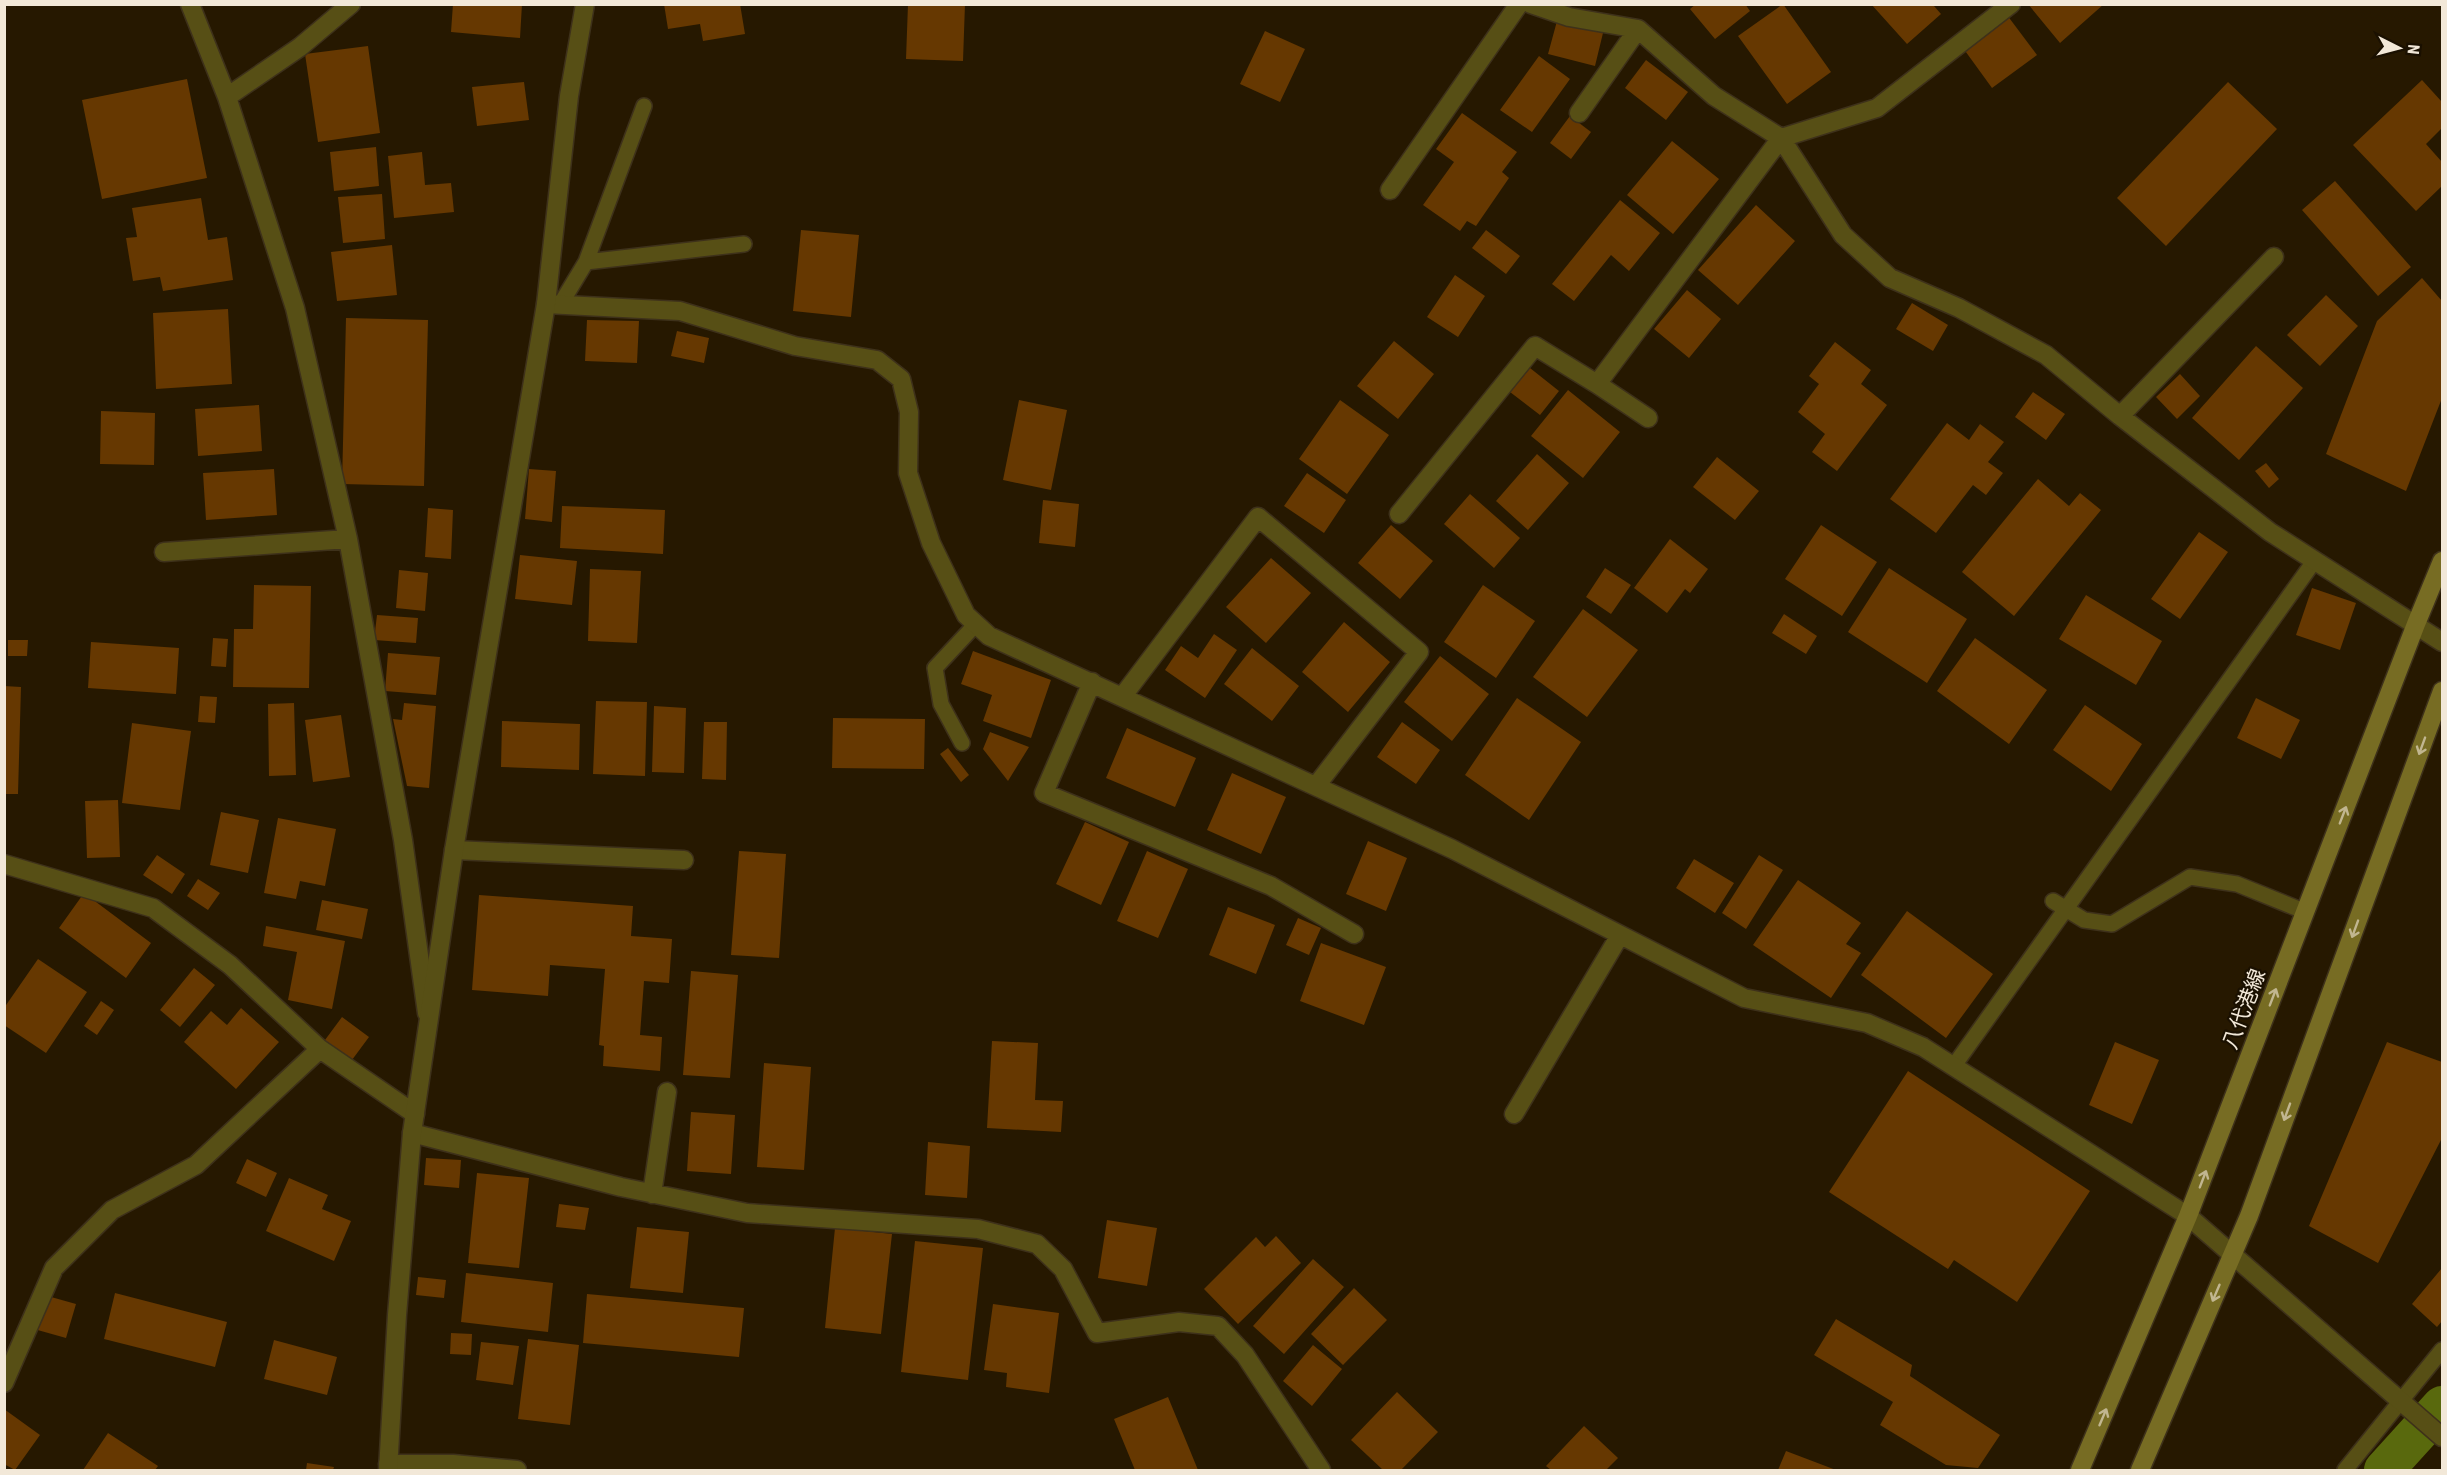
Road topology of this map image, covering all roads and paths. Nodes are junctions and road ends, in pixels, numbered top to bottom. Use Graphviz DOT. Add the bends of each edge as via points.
graph roads {
  1 [pos="190,4"];
  2 [pos="351,4"];
  3 [pos="585,4"];
  4 [pos="1519,4"];
  5 [pos="1531,4"];
  6 [pos="2012,4"];
  7 [pos="1638,28"];
  8 [pos="227,97"];
  9 [pos="644,106"];
  10 [pos="1579,113"];
  11 [pos="1781,138"];
  12 [pos="1390,190"];
  13 [pos="744,244"];
  14 [pos="2274,257"];
  15 [pos="586,262"];
  16 [pos="553,305"];
  17 [pos="1597,384"];
  18 [pos="2120,416"];
  19 [pos="1648,418"];
  20 [pos="1399,514"];
  21 [pos="348,539"];
  22 [pos="164,552"];
  23 [pos="2315,560"];
  24 [pos="2442,561"];
  25 [pos="976,624"];
  26 [pos="2416,624"];
  27 [pos="2442,642"];
  28 [pos="1092,682"];
  29 [pos="2442,691"];
  30 [pos="1122,697"];
  31 [pos="962,743"];
  32 [pos="1316,786"];
  33 [pos="454,850"];
  34 [pos="684,860"];
  35 [pos="4,864"];
  36 [pos="2059,905"];
  37 [pos="2306,912"];
  38 [pos="1354,934"];
  39 [pos="1620,935"];
  40 [pos="429,1028"];
  41 [pos="320,1049"];
  42 [pos="1953,1067"];
  43 [pos="667,1092"];
  44 [pos="415,1114"];
  45 [pos="1514,1114"];
  46 [pos="412,1133"];
  47 [pos="652,1194"];
  48 [pos="2188,1216"];
  49 [pos="2233,1254"];
  50 [pos="2442,1350"];
  51 [pos="4,1383"];
  52 [pos="2404,1406"];
  53 [pos="2442,1437"];
  54 [pos="388,1467"];
  55 [pos="517,1470"];
  56 [pos="1321,1470"];
  57 [pos="2080,1470"];
  58 [pos="2140,1470"];
  59 [pos="2344,1470"];
  1 -- 8 [label="street"];
  2 -- 8 [label="street" via="300,47"];
  3 -- 16 [label="street" via="569,96"];
  4 -- 12 [label="street"];
  5 -- 7 [label="street" via="1569,17"];
  6 -- 11 [label="street" via="1877,108"];
  7 -- 10 [label="street"];
  7 -- 11 [label="street" via="1714,96"];
  8 -- 21 [label="street" via="295,308"];
  9 -- 15 [label="lane"];
  11 -- 17 [label="street"];
  11 -- 18 [label="street" via="1843,235 1890,278 1959,308 2046,355"];
  13 -- 15 [label="lane"];
  14 -- 18 [label="street"];
  15 -- 16 [label="lane"];
  16 -- 25 [label="street" via="680,311 795,346 877,360 901,379 909,412 908,473 931,543 966,615"];
  16 -- 33 [label="street"];
  17 -- 19 [label="street"];
  17 -- 20 [label="street" via="1535,346"];
  18 -- 23 [label="street" via="2270,532"];
  21 -- 22 [label="street"];
  21 -- 40 [label="street" via="404,840"];
  23 -- 26 [label="street"];
  23 -- 36 [label="lane"];
  24 -- 26 [label="main road, 八代港線"];
  25 -- 28 [label="street" via="989,636"];
  25 -- 31 [label="lane" via="935,668 941,704"];
  26 -- 27 [label="street"];
  37 -- 26 [label="main road, 八代港線, one-way"];
  28 -- 30 [label="street"];
  28 -- 38 [label="street" via="1044,793 1270,886"];
  29 -- 49 [label="main road, one-way"];
  30 -- 32 [label="street"];
  30 -- 32 [label="street" via="1258,517 1419,652"];
  32 -- 39 [label="street" via="1452,849"];
  33 -- 34 [label="street"];
  33 -- 40 [label="street"];
  35 -- 41 [label="street" via="153,908 230,965"];
  36 -- 37 [label="lane" via="2084,920 2112,924 2190,877 2237,884"];
  36 -- 42 [label="lane"];
  48 -- 37 [label="main road, 八代港線, one-way"];
  39 -- 42 [label="street" via="1744,998 1867,1023 1923,1047"];
  39 -- 45 [label="street"];
  40 -- 44 [label="street"];
  41 -- 44 [label="street"];
  41 -- 51 [label="street" via="196,1165 112,1210 54,1268"];
  42 -- 48 [label="street"];
  43 -- 47 [label="street"];
  44 -- 46 [label="street"];
  46 -- 47 [label="street"];
  46 -- 54 [label="street"];
  47 -- 56 [label="street" via="747,1213 978,1229 1037,1244 1063,1269 1097,1333 1179,1322 1218,1326 1245,1355"];
  48 -- 49 [label="street"];
  57 -- 48 [label="main road, 八代港線, one-way"];
  49 -- 52 [label="street"];
  49 -- 58 [label="main road, one-way"];
  50 -- 52 [label="lane"];
  52 -- 53 [label="street"];
  52 -- 59 [label="lane"];
  54 -- 55 [label="street" via="453,1464"];
}
